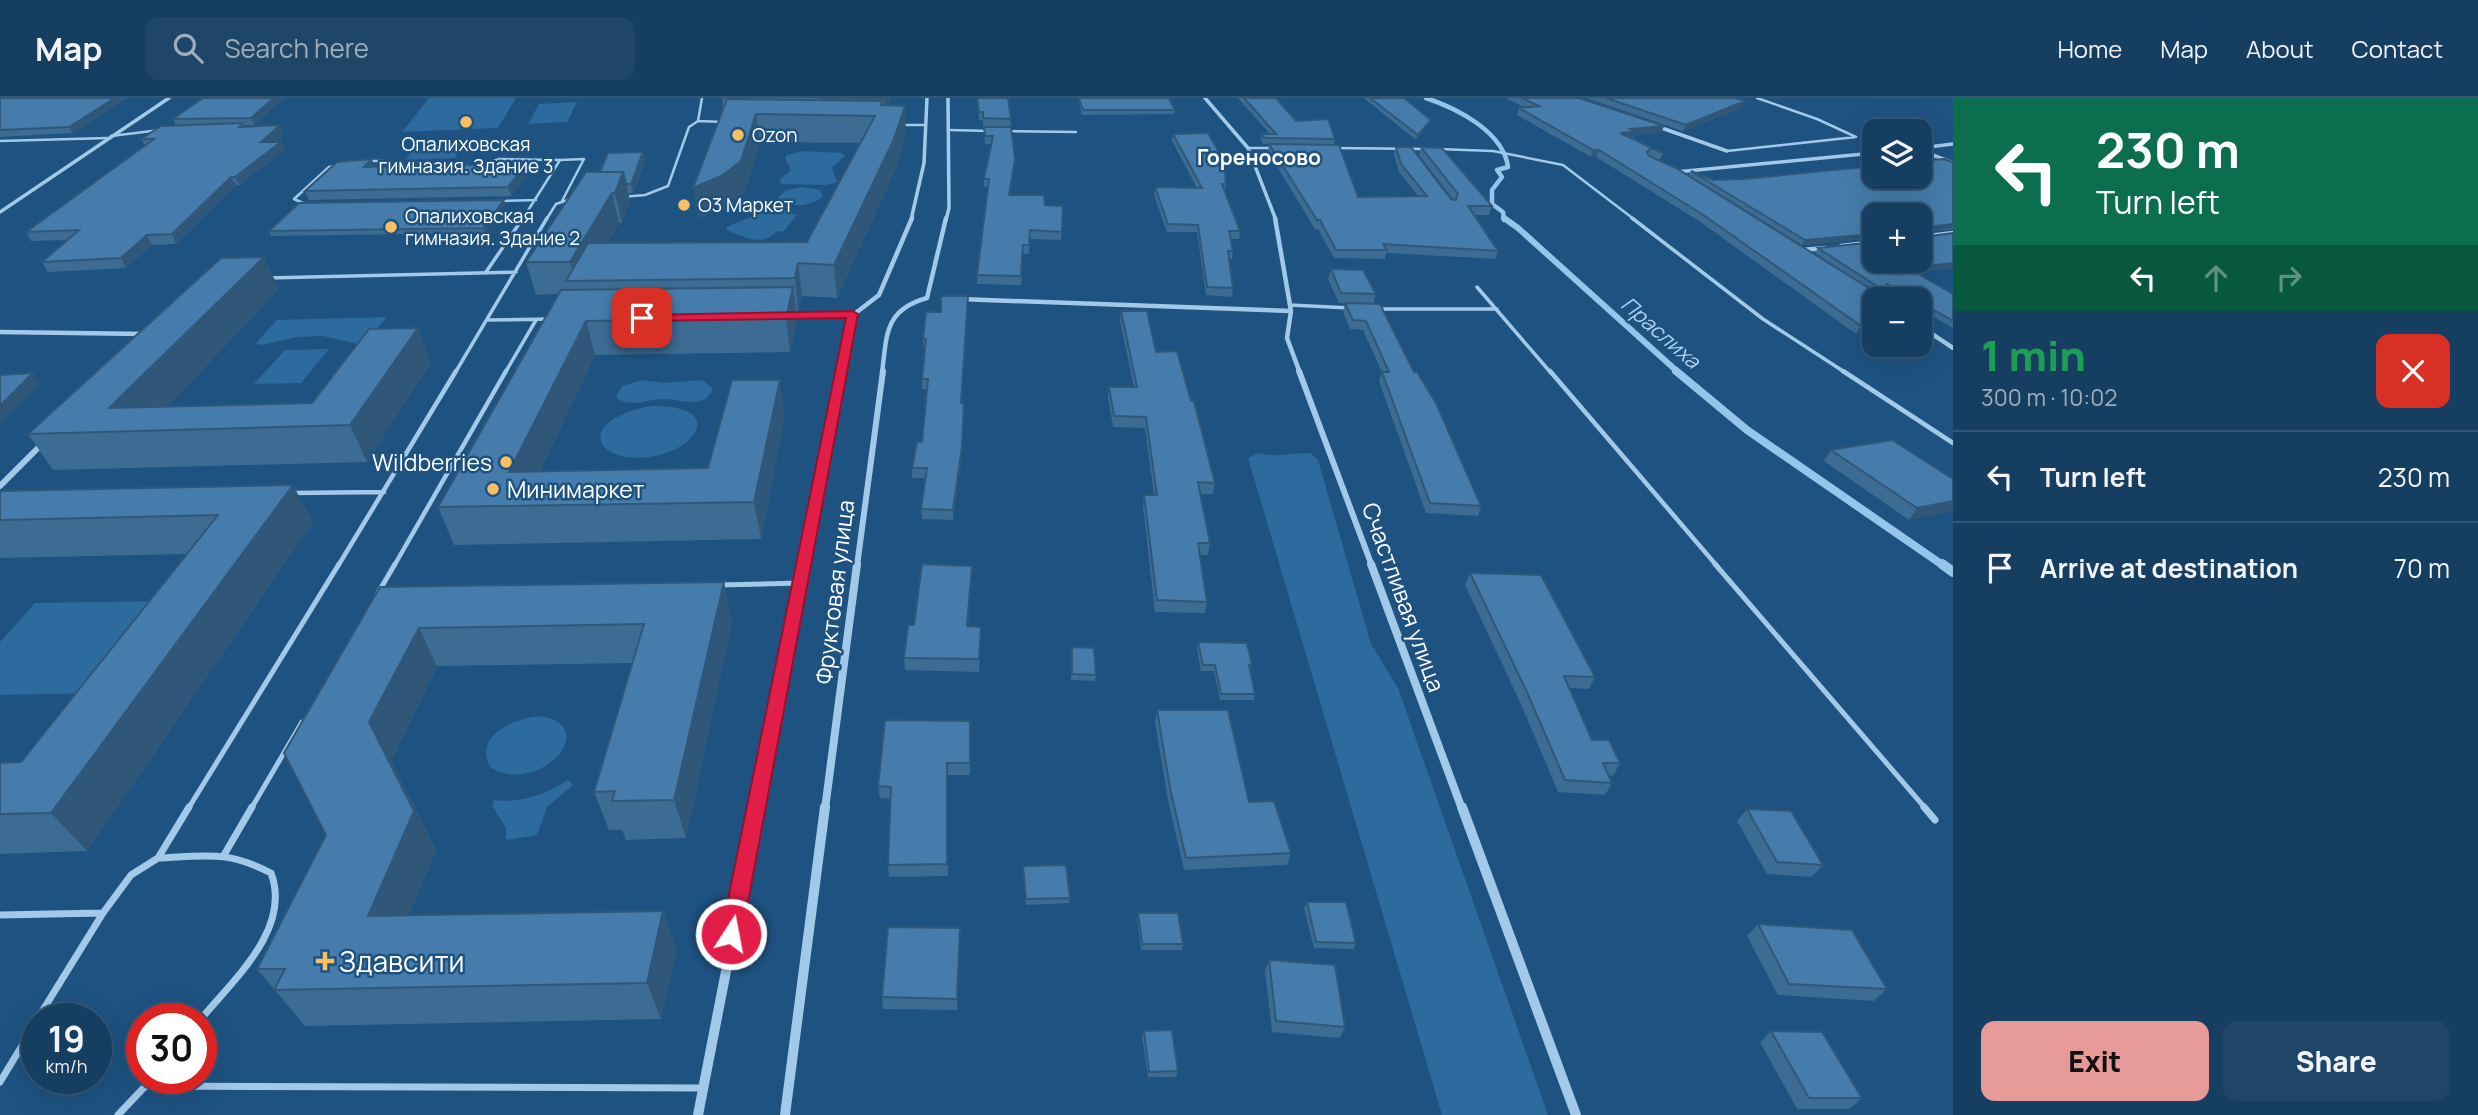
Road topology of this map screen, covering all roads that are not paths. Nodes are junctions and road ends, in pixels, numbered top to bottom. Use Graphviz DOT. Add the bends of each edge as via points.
graph roads {
  1 [pos="169,98"];
  2 [pos="702,98"];
  3 [pos="927,98"];
  4 [pos="948,98"];
  5 [pos="1205,98"];
  6 [pos="1757,98"];
  7 [pos="698,121"];
  8 [pos="736,122"];
  9 [pos="897,124"];
  10 [pos="1650,124"];
  11 [pos="925,125"];
  12 [pos="169,130"];
  13 [pos="948,130"];
  14 [pos="1076,131"];
  15 [pos="109,137"];
  16 [pos="0,141"];
  17 [pos="1953,144"];
  18 [pos="1932,147"];
  19 [pos="1248,148"];
  20 [pos="1275,148"];
  21 [pos="1328,148"];
  22 [pos="1408,149"];
  23 [pos="1727,151"];
  24 [pos="1932,153"];
  25 [pos="1862,154"];
  26 [pos="1416,158"];
  27 [pos="560,160"];
  28 [pos="349,162"];
  29 [pos="361,162"];
  30 [pos="1953,163"];
  31 [pos="1687,179"];
  32 [pos="574,198"];
  33 [pos="615,198"];
  34 [pos="494,201"];
  35 [pos="536,201"];
  36 [pos="562,201"];
  37 [pos="315,204"];
  38 [pos="0,212"];
  39 [pos="1953,233"];
  40 [pos="1932,236"];
  41 [pos="1791,243"];
  42 [pos="1862,243"];
  43 [pos="1802,250"];
  44 [pos="1813,257"];
  45 [pos="486,272"];
  46 [pos="516,272"];
  47 [pos="265,278"];
  48 [pos="1477,287"];
  49 [pos="927,298"];
  50 [pos="939,298"];
  51 [pos="952,299"];
  52 [pos="1291,308"];
  53 [pos="1354,308"];
  54 [pos="1367,309"];
  55 [pos="1497,309"];
  56 [pos="853,314"];
  57 [pos="784,316"];
  58 [pos="564,319"];
  59 [pos="487,320"];
  60 [pos="536,320"];
  61 [pos="0,332"];
  62 [pos="1932,334"];
  63 [pos="143,343"];
  64 [pos="1953,348"];
  65 [pos="48,438"];
  66 [pos="1953,443"];
  67 [pos="0,485"];
  68 [pos="384,492"];
  69 [pos="290,493"];
  70 [pos="802,583"];
  71 [pos="706,585"];
  72 [pos="379,592"];
  73 [pos="392,592"];
  74 [pos="372,604"];
  75 [pos="308,712"];
  76 [pos="1935,820"];
  77 [pos="224,855"];
  78 [pos="158,858"];
  79 [pos="103,913"];
  80 [pos="0,915"];
  81 [pos="48,1003"];
  82 [pos="214,1003"];
  83 [pos="21,1048"];
  84 [pos="0,1082"];
  85 [pos="217,1086"];
  86 [pos="704,1088"];
  87 [pos="138,1094"];
  88 [pos="118,1115"];
  89 [pos="698,1115"];
  90 [pos="785,1115"];
  91 [pos="1576,1115"];
  1 -- 15 [label="street"];
  2 -- 7 [label="lane"];
  3 -- 11 [label="street"];
  4 -- 13 [label="street"];
  5 -- 19 [label="street, Счастливая улица"];
  6 -- 23 [label="lane" via="1856,137"];
  7 -- 8 [label="lane"];
  7 -- 33 [label="lane" via="690,127 668,186 645,195"];
  9 -- 11 [label="lane"];
  10 -- 23 [label="street"];
  11 -- 56 [label="street" via="924,163 914,214 879,295"];
  12 -- 15 [label="lane"];
  13 -- 14 [label="lane"];
  13 -- 49 [label="street" via="949,208"];
  15 -- 16 [label="lane"];
  15 -- 38 [label="street"];
  17 -- 18 [label="street"];
  19 -- 20 [label="lane"];
  19 -- 52 [label="street, Счастливая улица" via="1277,223"];
  21 -- 22 [label="lane"];
  22 -- 26 [label="lane"];
  22 -- 66 [label="lane" via="1493,150 1563,165 1763,318"];
  24 -- 30 [label="street"];
  25 -- 31 [label="street" via="1676,172"];
  27 -- 29 [label="lane" via="392,166 384,161"];
  27 -- 35 [label="lane"];
  27 -- 36 [label="lane" via="584,159"];
  28 -- 37 [label="lane" via="329,167 294,199"];
  32 -- 36 [label="lane"];
  34 -- 35 [label="lane"];
  35 -- 45 [label="lane"];
  36 -- 46 [label="lane"];
  39 -- 40 [label="street"];
  41 -- 43 [label="street"];
  42 -- 43 [label="street"];
  43 -- 44 [label="street"];
  45 -- 46 [label="lane"];
  45 -- 47 [label="lane"];
  46 -- 59 [label="lane"];
  48 -- 55 [label="lane"];
  49 -- 50 [label="street"];
  49 -- 90 [label="street, Фруктовая улица" via="896,311 888,330"];
  51 -- 52 [label="street"];
  52 -- 53 [label="lane"];
  52 -- 91 [label="street, Счастливая улица" via="1287,338"];
  54 -- 55 [label="lane"];
  55 -- 76 [label="lane"];
  56 -- 57 [label="lane"];
  56 -- 70 [label="street"];
  58 -- 60 [label="lane"];
  59 -- 60 [label="lane"];
  59 -- 68 [label="lane"];
  60 -- 72 [label="lane"];
  61 -- 63 [label="street" via="153,334"];
  62 -- 64 [label="street"];
  65 -- 67 [label="street"];
  68 -- 69 [label="lane"];
  68 -- 78 [label="lane"];
  70 -- 71 [label="lane"];
  70 -- 86 [label="street"];
  72 -- 73 [label="lane"];
  72 -- 74 [label="lane"];
  75 -- 77 [label="lane"];
  77 -- 78 [label="lane"];
  77 -- 82 [label="lane" via="271,873 278,889 261,946"];
  78 -- 79 [label="lane" via="131,876"];
  79 -- 80 [label="lane"];
  79 -- 81 [label="lane"];
  83 -- 84 [label="lane"];
  85 -- 86 [label="lane"];
  86 -- 89 [label="street"];
  87 -- 88 [label="lane"];
}
